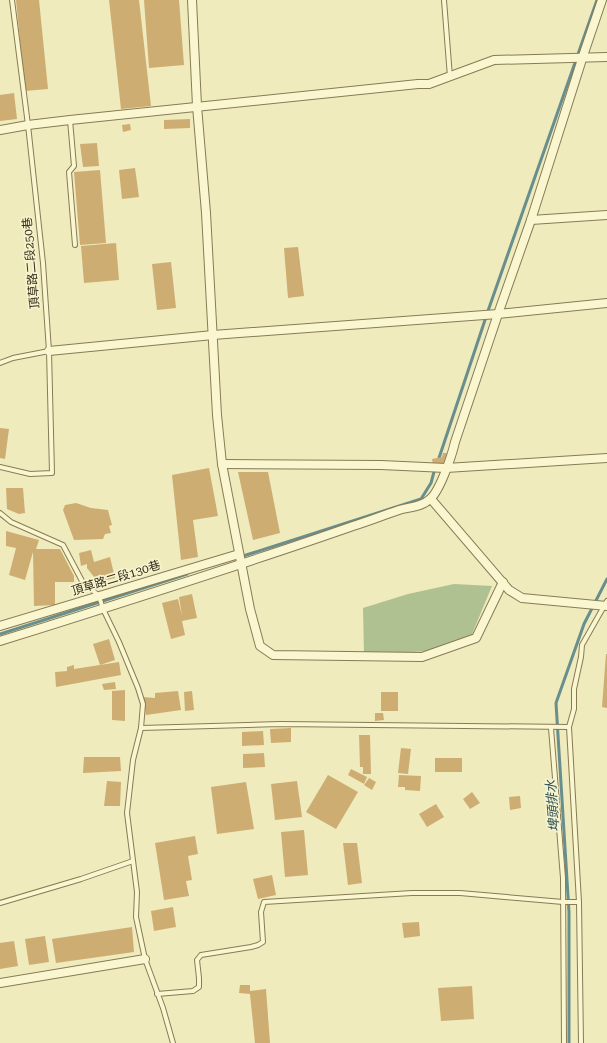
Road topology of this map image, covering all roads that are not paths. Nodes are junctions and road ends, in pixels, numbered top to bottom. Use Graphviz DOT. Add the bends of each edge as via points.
graph roads {
  1 [pos="12,0"];
  2 [pos="192,0"];
  3 [pos="444,0"];
  4 [pos="602,0"];
  5 [pos="583,56"];
  6 [pos="607,57"];
  7 [pos="450,77"];
  8 [pos="197,106"];
  9 [pos="70,120"];
  10 [pos="28,125"];
  11 [pos="0,130"];
  12 [pos="607,215"];
  13 [pos="531,220"];
  14 [pos="75,244"];
  15 [pos="607,303"];
  16 [pos="498,314"];
  17 [pos="213,335"];
  18 [pos="49,351"];
  19 [pos="0,363"];
  20 [pos="607,458"];
  21 [pos="222,464"];
  22 [pos="0,467"];
  23 [pos="446,468"];
  24 [pos="431,499"];
  25 [pos="0,513"];
  26 [pos="240,558"];
  27 [pos="503,582"];
  28 [pos="99,596"];
  29 [pos="606,604"];
  30 [pos="103,609"];
  31 [pos="0,626"];
  32 [pos="0,641"];
  33 [pos="569,727"];
  34 [pos="141,728"];
  35 [pos="552,728"];
  36 [pos="132,861"];
  37 [pos="563,902"];
  38 [pos="579,902"];
  39 [pos="0,903"];
  40 [pos="145,959"];
  41 [pos="0,983"];
  42 [pos="157,994"];
  43 [pos="173,1043"];
  44 [pos="564,1043"];
  45 [pos="581,1043"];
  1 -- 10 [label="lane, 頂草路二段250巷"];
  2 -- 8 [label="street"];
  3 -- 7 [label="lane"];
  4 -- 5 [label="street"];
  5 -- 6 [label="street"];
  5 -- 7 [label="street" via="494,60"];
  5 -- 13 [label="street"];
  7 -- 8 [label="street" via="429,84"];
  8 -- 9 [label="street"];
  8 -- 17 [label="street"];
  9 -- 10 [label="street"];
  9 -- 14 [label="lane" via="74,166 69,172"];
  10 -- 11 [label="street"];
  10 -- 18 [label="lane, 頂草路二段250巷" via="43,263"];
  12 -- 13 [label="street"];
  13 -- 16 [label="street"];
  15 -- 16 [label="street"];
  16 -- 17 [label="street"];
  16 -- 23 [label="street"];
  17 -- 18 [label="street"];
  17 -- 21 [label="street"];
  18 -- 19 [label="lane"];
  18 -- 22 [label="lane, 頂草路二段250巷" via="52,473 30,474"];
  20 -- 23 [label="street"];
  21 -- 23 [label="street"];
  21 -- 26 [label="street"];
  23 -- 24 [label="street"];
  24 -- 26 [label="street" via="423,504 301,544"];
  24 -- 27 [label="street"];
  25 -- 28 [label="lane" via="11,522 63,545 82,581"];
  26 -- 27 [label="street" via="260,646 273,655 422,657 476,638"];
  26 -- 28 [label="street, 頂草路二段130巷"];
  26 -- 30 [label="street"];
  27 -- 29 [label="street" via="509,590 522,598"];
  28 -- 30 [label="lane"];
  28 -- 31 [label="street, 頂草路二段130巷"];
  29 -- 33 [label="lane" via="582,645 574,690 574,709"];
  30 -- 32 [label="street"];
  30 -- 34 [label="lane" via="143,704"];
  33 -- 35 [label="lane"];
  33 -- 38 [label="lane"];
  34 -- 35 [label="lane" via="280,724"];
  34 -- 36 [label="lane" via="133,760 127,812"];
  35 -- 37 [label="lane"];
  36 -- 39 [label="lane"];
  36 -- 40 [label="lane" via="137,892 136,917"];
  37 -- 38 [label="lane"];
  37 -- 42 [label="lane" via="460,893 412,893 264,902 261,912 263,942 251,947 201,955 197,960 199,987 193,991"];
  37 -- 44 [label="lane"];
  38 -- 45 [label="lane"];
  40 -- 41 [label="street"];
  40 -- 42 [label="lane"];
  42 -- 43 [label="lane"];
}
